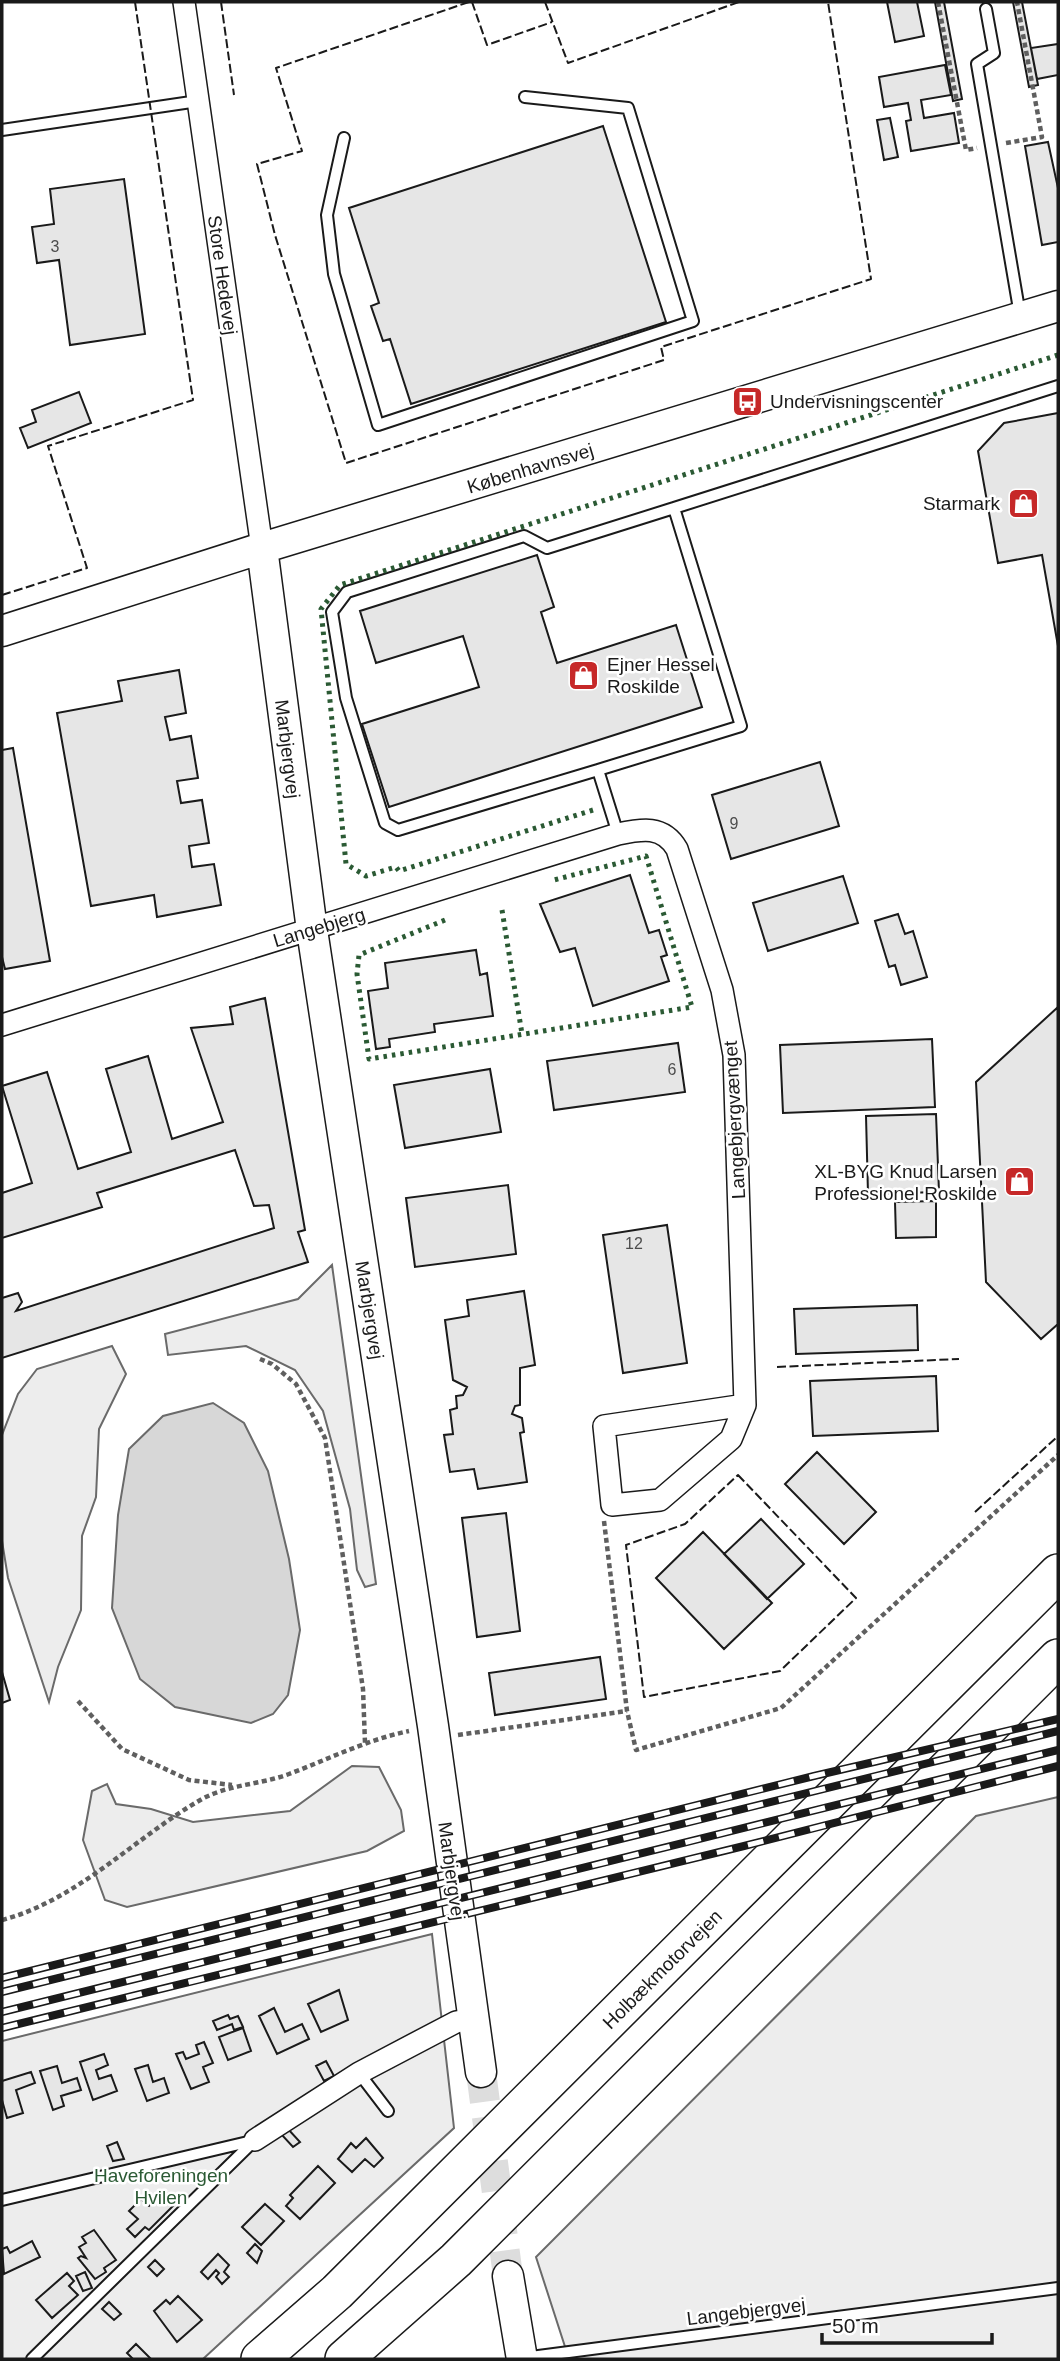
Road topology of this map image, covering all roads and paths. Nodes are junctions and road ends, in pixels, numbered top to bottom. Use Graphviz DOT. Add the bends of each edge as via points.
graph roads {
  1 [pos="184,2"];
  2 [pos="938,2"];
  3 [pos="1017,2"];
  4 [pos="986,9"];
  5 [pos="525,97"];
  6 [pos="198,101"];
  7 [pos="2,130"];
  8 [pos="344,138"];
  9 [pos="991,145"];
  10 [pos="1058,306"];
  11 [pos="1021,318"];
  12 [pos="1058,386"];
  13 [pos="674,508"];
  14 [pos="262,548"];
  15 [pos="2,631"];
  16 [pos="598,770"];
  17 [pos="628,832"];
  18 [pos="312,930"];
  19 [pos="2,1025"];
  20 [pos="260,1359"];
  21 [pos="745,1405"];
  22 [pos="1058,1455"];
  23 [pos="612,1505"];
  24 [pos="1058,1573"];
  25 [pos="1058,1658"];
  26 [pos="78,1701"];
  27 [pos="626,1712"];
  28 [pos="433,1732"];
  29 [pos="365,1743"];
  30 [pos="233,1785"];
  31 [pos="2,1920"];
  32 [pos="473,2020"];
  33 [pos="481,2072"];
  34 [pos="359,2073"];
  35 [pos="388,2111"];
  36 [pos="255,2140"];
  37 [pos="2,2200"];
  38 [pos="508,2276"];
  39 [pos="1058,2288"];
  40 [pos="32,2359"];
  41 [pos="260,2359"];
  42 [pos="344,2359"];
  43 [pos="522,2359"];
  1 -- 6 [label="street, Store Hedevej"];
  2 -- 9 [label="path" via="966,150"];
  3 -- 9 [label="path" via="1042,137"];
  4 -- 9 [label="lane" via="994,53 977,64"];
  5 -- 8 [label="lane" via="628,108 693,321 378,425 334,274 327,215"];
  6 -- 7 [label="lane"];
  6 -- 14 [label="street, Store Hedevej"];
  9 -- 11 [label="lane"];
  10 -- 11 [label="street, Københavnsvej"];
  11 -- 14 [label="street, Københavnsvej"];
  12 -- 13 [label="lane"];
  13 -- 16 [label="lane" via="741,726"];
  13 -- 16 [label="lane" via="548,548 524,536 347,592 331,612 346,698 385,822 398,831"];
  14 -- 15 [label="street, Københavnsvej"];
  14 -- 18 [label="street, Marbjergvej"];
  16 -- 17 [label="lane"];
  17 -- 18 [label="street, Langebjerg"];
  17 -- 21 [label="street, Langebjergvænget" via="663,833 677,849 722,990 734,1055"];
  18 -- 19 [label="street, Langebjerg"];
  18 -- 28 [label="street, Marbjergvej"];
  20 -- 29 [label="path" via="296,1384 325,1438 363,1689"];
  21 -- 23 [label="street, Langebjergvænget" via="731,1439 660,1500"];
  21 -- 23 [label="street" via="604,1426"];
  22 -- 27 [label="path" via="781,1708 636,1750"];
  23 -- 27 [label="path" via="603,1524"];
  24 -- 41 [label="highway, Holbækmotorvejen" via="337,2292"];
  25 -- 42 [label="highway" via="456,2260"];
  26 -- 30 [label="path" via="122,1749 189,1780"];
  27 -- 28 [label="path"];
  28 -- 29 [label="path"];
  28 -- 32 [label="street, Marbjergvej"];
  29 -- 30 [label="path" via="289,1774"];
  30 -- 31 [label="path" via="202,1799 58,1898"];
  32 -- 33 [label="street, Marbjergvej"];
  32 -- 34 [label="street" via="456,2022"];
  34 -- 35 [label="lane"];
  34 -- 36 [label="street"];
  36 -- 37 [label="lane"];
  36 -- 40 [label="lane"];
  38 -- 43 [label="street"];
  39 -- 43 [label="lane, Langebjergvej"];
}
